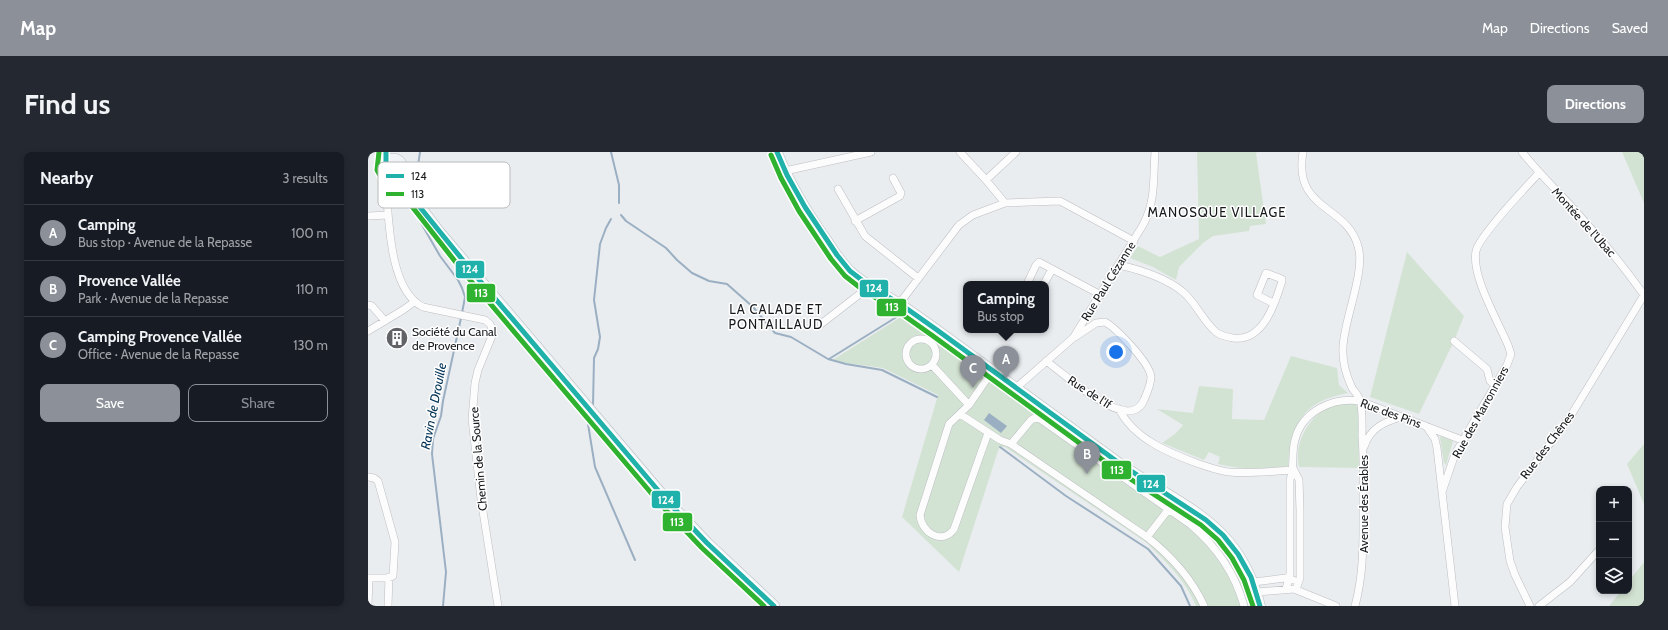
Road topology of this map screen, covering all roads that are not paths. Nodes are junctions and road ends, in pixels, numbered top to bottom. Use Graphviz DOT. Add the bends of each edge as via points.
graph roads {
  1 [pos="777,152"];
  2 [pos="871,152"];
  3 [pos="960,152"];
  4 [pos="1016,152"];
  5 [pos="1155,152"];
  6 [pos="1304,152"];
  7 [pos="1522,152"];
  8 [pos="785,171"];
  9 [pos="1539,173"];
  10 [pos="893,178"];
  11 [pos="986,180"];
  12 [pos="838,189"];
  13 [pos="1005,203"];
  14 [pos="388,208"];
  15 [pos="421,208"];
  16 [pos="388,215"];
  17 [pos="368,216"];
  18 [pos="855,221"];
  19 [pos="1134,241"];
  20 [pos="1119,266"];
  21 [pos="1052,269"];
  22 [pos="918,278"];
  23 [pos="1028,281"];
  24 [pos="1046,281"];
  25 [pos="870,286"];
  26 [pos="1100,295"];
  27 [pos="1644,295"];
  28 [pos="414,302"];
  29 [pos="368,304"];
  30 [pos="899,304"];
  31 [pos="1273,305"];
  32 [pos="385,321"];
  33 [pos="821,324"];
  34 [pos="369,332"];
  35 [pos="1073,338"];
  36 [pos="1454,341"];
  37 [pos="1046,361"];
  38 [pos="932,365"];
  39 [pos="993,370"];
  40 [pos="1495,385"];
  41 [pos="1017,388"];
  42 [pos="1360,401"];
  43 [pos="969,405"];
  44 [pos="1119,409"];
  45 [pos="960,414"];
  46 [pos="1401,417"];
  47 [pos="1426,426"];
  48 [pos="988,433"];
  49 [pos="1462,440"];
  50 [pos="1011,444"];
  51 [pos="1363,451"];
  52 [pos="1440,469"];
  53 [pos="1450,469"];
  54 [pos="1294,470"];
  55 [pos="368,477"];
  56 [pos="1442,492"];
  57 [pos="1168,510"];
  58 [pos="1147,536"];
  59 [pos="1596,553"];
  60 [pos="389,577"];
  61 [pos="369,578"];
  62 [pos="1289,578"];
  63 [pos="1254,582"];
  64 [pos="1297,587"];
  65 [pos="1286,589"];
  66 [pos="1257,592"];
  67 [pos="368,605"];
  68 [pos="388,606"];
  69 [pos="498,606"];
  70 [pos="774,606"];
  71 [pos="1204,606"];
  72 [pos="1244,606"];
  73 [pos="1260,606"];
  74 [pos="1336,606"];
  75 [pos="1355,606"];
  76 [pos="1455,606"];
  77 [pos="1530,606"];
  78 [pos="1539,606"];
  1 -- 8 [label="street"];
  2 -- 8 [label="street"];
  3 -- 11 [label="street"];
  4 -- 11 [label="street"];
  5 -- 19 [label="street, Rue Paul Cézanne" via="1152,202 1148,216"];
  6 -- 42 [label="street" via="1302,161 1310,193 1318,203 1350,229 1359,248 1359,265 1343,354 1346,374"];
  7 -- 9 [label="street, Montée de l'Ubac"];
  8 -- 25 [label="street" via="801,202 838,257 851,272"];
  9 -- 27 [label="street, Montée de l'Ubac" via="1598,236"];
  9 -- 40 [label="street, Rue des Marronniers" via="1484,236 1476,251 1479,279 1511,351 1507,365"];
  10 -- 18 [label="street" via="901,193 900,196"];
  11 -- 13 [label="street"];
  12 -- 18 [label="street"];
  13 -- 19 [label="street" via="1060,201"];
  13 -- 22 [label="street" via="976,213 959,225"];
  14 -- 16 [label="street"];
  15 -- 70 [label="main road" via="663,497"];
  16 -- 17 [label="street"];
  16 -- 28 [label="street" via="398,271"];
  18 -- 22 [label="street" via="865,236"];
  19 -- 20 [label="street, Rue Paul Cézanne"];
  20 -- 26 [label="street, Rue Paul Cézanne"];
  20 -- 31 [label="street" via="1151,274 1179,289 1213,330 1224,336 1241,338 1255,332 1264,324"];
  21 -- 23 [label="street" via="1038,262"];
  21 -- 24 [label="street"];
  21 -- 26 [label="street"];
  22 -- 30 [label="street"];
  25 -- 30 [label="street"];
  25 -- 33 [label="street"];
  26 -- 35 [label="street, Rue Paul Cézanne"];
  27 -- 77 [label="street, Rue des Chênes" via="1570,417 1516,486 1507,504 1505,534 1510,561"];
  28 -- 32 [label="street"];
  28 -- 69 [label="street, Chemin de la Source" via="423,307 488,322 492,329 491,339 476,376 472,419 481,499"];
  29 -- 32 [label="street"];
  30 -- 39 [label="street"];
  32 -- 34 [label="street"];
  35 -- 37 [label="street, Rue Paul Cézanne"];
  35 -- 44 [label="street, Rue de l'If" via="1104,322 1145,362 1151,376 1144,402 1135,410"];
  36 -- 40 [label="street" via="1487,369 1490,381"];
  37 -- 41 [label="street, Rue Paul Cézanne"];
  37 -- 44 [label="street, Rue de l'If" via="1101,402"];
  38 -- 38 [label="street" via="923,369 910,364 906,350 912,342 920,339 932,344 936,352"];
  38 -- 43 [label="street"];
  39 -- 41 [label="street"];
  39 -- 43 [label="street"];
  40 -- 49 [label="street, Rue des Marronniers"];
  41 -- 63 [label="street" via="1127,468 1212,524 1236,551"];
  42 -- 46 [label="street, Rue des Pins"];
  42 -- 51 [label="street, Avenue des Érables"];
  42 -- 54 [label="street, Rue des Pins" via="1345,399 1334,402 1322,407 1301,424 1295,441"];
  43 -- 45 [label="street"];
  44 -- 54 [label="street" via="1135,429 1162,449 1214,469 1229,472"];
  45 -- 48 [label="street"];
  45 -- 48 [label="street" via="949,424 921,512 920,519 929,534 944,537 954,529"];
  46 -- 47 [label="street, Rue des Pins"];
  46 -- 51 [label="street" via="1388,421 1374,430 1367,439"];
  47 -- 49 [label="street, Rue des Pins"];
  47 -- 52 [label="street" via="1436,443"];
  48 -- 50 [label="street"];
  49 -- 53 [label="street, Rue des Marronniers"];
  50 -- 57 [label="street" via="1031,420 1038,418"];
  50 -- 58 [label="street"];
  51 -- 75 [label="street, Avenue des Érables" via="1363,558"];
  52 -- 53 [label="street"];
  52 -- 56 [label="street"];
  53 -- 56 [label="street, Rue des Marronniers"];
  54 -- 62 [label="street, Rue des Pins" via="1290,480"];
  54 -- 64 [label="street, Rue des Pins" via="1300,483 1300,578"];
  55 -- 60 [label="street" via="378,481 395,542 394,573"];
  56 -- 76 [label="street, Rue des Marronniers"];
  57 -- 58 [label="street"];
  57 -- 72 [label="street" via="1197,530 1218,552 1233,576"];
  58 -- 71 [label="street" via="1182,569"];
  59 -- 78 [label="street" via="1560,592"];
  60 -- 61 [label="street"];
  60 -- 68 [label="street"];
  61 -- 67 [label="street"];
  62 -- 63 [label="street"];
  62 -- 64 [label="street"];
  62 -- 65 [label="street, Rue des Pins"];
  63 -- 66 [label="street"];
  64 -- 65 [label="street"];
  64 -- 74 [label="street"];
  65 -- 66 [label="street"];
  66 -- 73 [label="street"];
}
